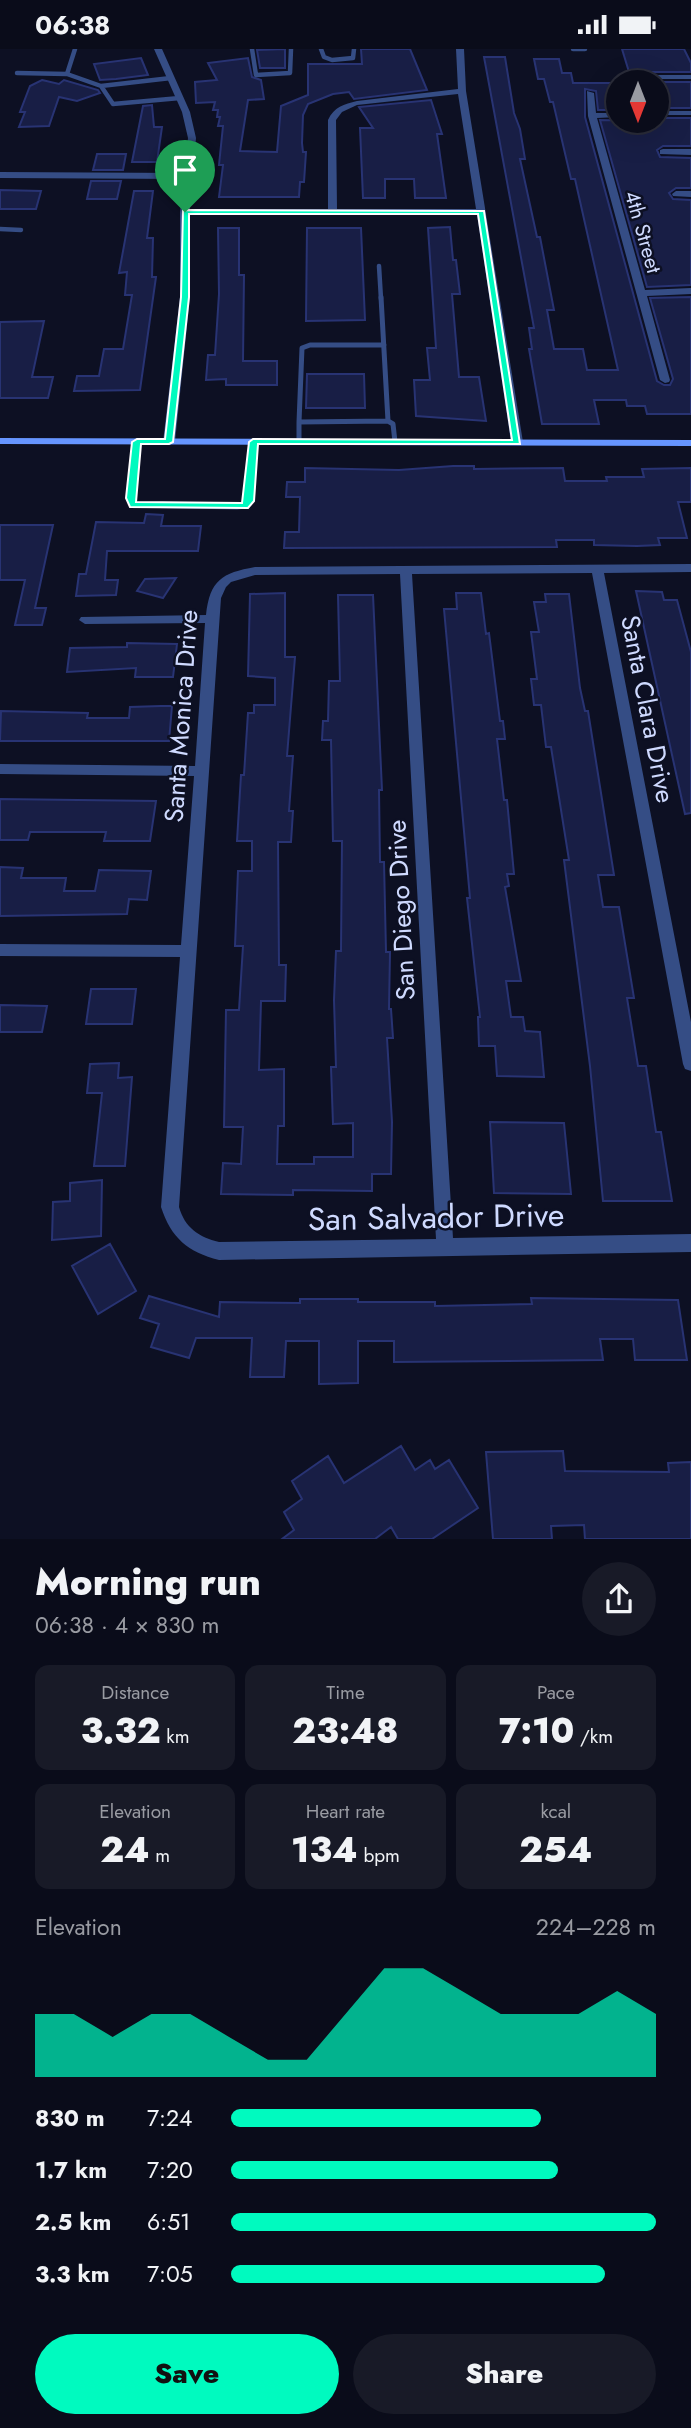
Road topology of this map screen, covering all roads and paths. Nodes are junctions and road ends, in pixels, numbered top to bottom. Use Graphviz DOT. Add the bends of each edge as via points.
graph roads {
  1 [pos="75,49"];
  2 [pos="158,49"];
  3 [pos="252,49"];
  4 [pos="291,49"];
  5 [pos="321,49"];
  6 [pos="354,49"];
  7 [pos="460,49"];
  8 [pos="573,49"];
  9 [pos="585,49"];
  10 [pos="17,73"];
  11 [pos="67,74"];
  12 [pos="669,77"];
  13 [pos="691,77"];
  14 [pos="171,78"];
  15 [pos="101,86"];
  16 [pos="463,91"];
  17 [pos="590,93"];
  18 [pos="180,98"];
  19 [pos="669,113"];
  20 [pos="691,113"];
  21 [pos="606,115"];
  22 [pos="592,116"];
  23 [pos="663,152"];
  24 [pos="691,152"];
  25 [pos="0,176"];
  26 [pos="190,176"];
  27 [pos="676,194"];
  28 [pos="691,194"];
  29 [pos="185,212"];
  30 [pos="333,212"];
  31 [pos="481,212"];
  32 [pos="0,229"];
  33 [pos="21,229"];
  34 [pos="379,266"];
  35 [pos="691,291"];
  36 [pos="642,293"];
  37 [pos="384,345"];
  38 [pos="665,380"];
  39 [pos="388,421"];
  40 [pos="299,422"];
  41 [pos="0,441"];
  42 [pos="137,442"];
  43 [pos="169,442"];
  44 [pos="253,442"];
  45 [pos="299,442"];
  46 [pos="395,442"];
  47 [pos="517,442"];
  48 [pos="691,443"];
  49 [pos="691,568"];
  50 [pos="597,569"];
  51 [pos="406,570"];
  52 [pos="212,619"];
  53 [pos="85,620"];
  54 [pos="0,769"];
  55 [pos="201,771"];
  56 [pos="0,950"];
  57 [pos="188,951"];
  58 [pos="691,1064"];
  59 [pos="185,1238"];
  60 [pos="691,1243"];
  61 [pos="445,1247"];
  1 -- 11 [label="lane"];
  2 -- 14 [label="street"];
  3 -- 4 [label="lane" via="256,75 290,73"];
  5 -- 6 [label="lane" via="331,60 353,58"];
  7 -- 16 [label="street"];
  8 -- 9 [label="lane"];
  10 -- 11 [label="lane"];
  11 -- 15 [label="lane"];
  12 -- 13 [label="street"];
  14 -- 15 [label="lane"];
  14 -- 18 [label="street"];
  15 -- 18 [label="lane" via="113,104"];
  16 -- 30 [label="street" via="357,103 334,113"];
  16 -- 31 [label="street"];
  17 -- 22 [label="street, 4th Street"];
  18 -- 26 [label="street" via="191,138"];
  19 -- 20 [label="street"];
  21 -- 22 [label="street"];
  22 -- 36 [label="street, 4th Street"];
  23 -- 24 [label="street"];
  25 -- 26 [label="street"];
  26 -- 29 [label="street"];
  27 -- 28 [label="street"];
  29 -- 30 [label="street"];
  29 -- 43 [label="street" via="185,297"];
  30 -- 31 [label="street"];
  31 -- 47 [label="street"];
  32 -- 33 [label="lane"];
  34 -- 37 [label="lane"];
  35 -- 36 [label="street"];
  36 -- 38 [label="street, 4th Street"];
  37 -- 39 [label="lane"];
  37 -- 40 [label="lane" via="302,348"];
  39 -- 40 [label="lane"];
  39 -- 46 [label="lane" via="393,424"];
  40 -- 45 [label="lane"];
  41 -- 42 [label="street"];
  42 -- 43 [label="street"];
  42 -- 44 [label="lane" via="133,505 237,507 249,501"];
  43 -- 44 [label="street"];
  44 -- 45 [label="street"];
  45 -- 46 [label="street"];
  46 -- 47 [label="street"];
  47 -- 48 [label="street"];
  49 -- 50 [label="street, Santa Monica Drive"];
  50 -- 51 [label="street, Santa Monica Drive"];
  50 -- 58 [label="street, Santa Clara Drive"];
  51 -- 52 [label="street, Santa Monica Drive" via="239,573 219,584"];
  51 -- 61 [label="street, San Diego Drive"];
  52 -- 53 [label="street"];
  52 -- 55 [label="street, Santa Monica Drive"];
  54 -- 55 [label="street"];
  55 -- 57 [label="street, Santa Monica Drive"];
  56 -- 57 [label="street"];
  57 -- 59 [label="street, Santa Monica Drive" via="170,1207"];
  59 -- 61 [label="street, San Salvador Drive" via="219,1251"];
  60 -- 61 [label="street, San Salvador Drive"];
}
